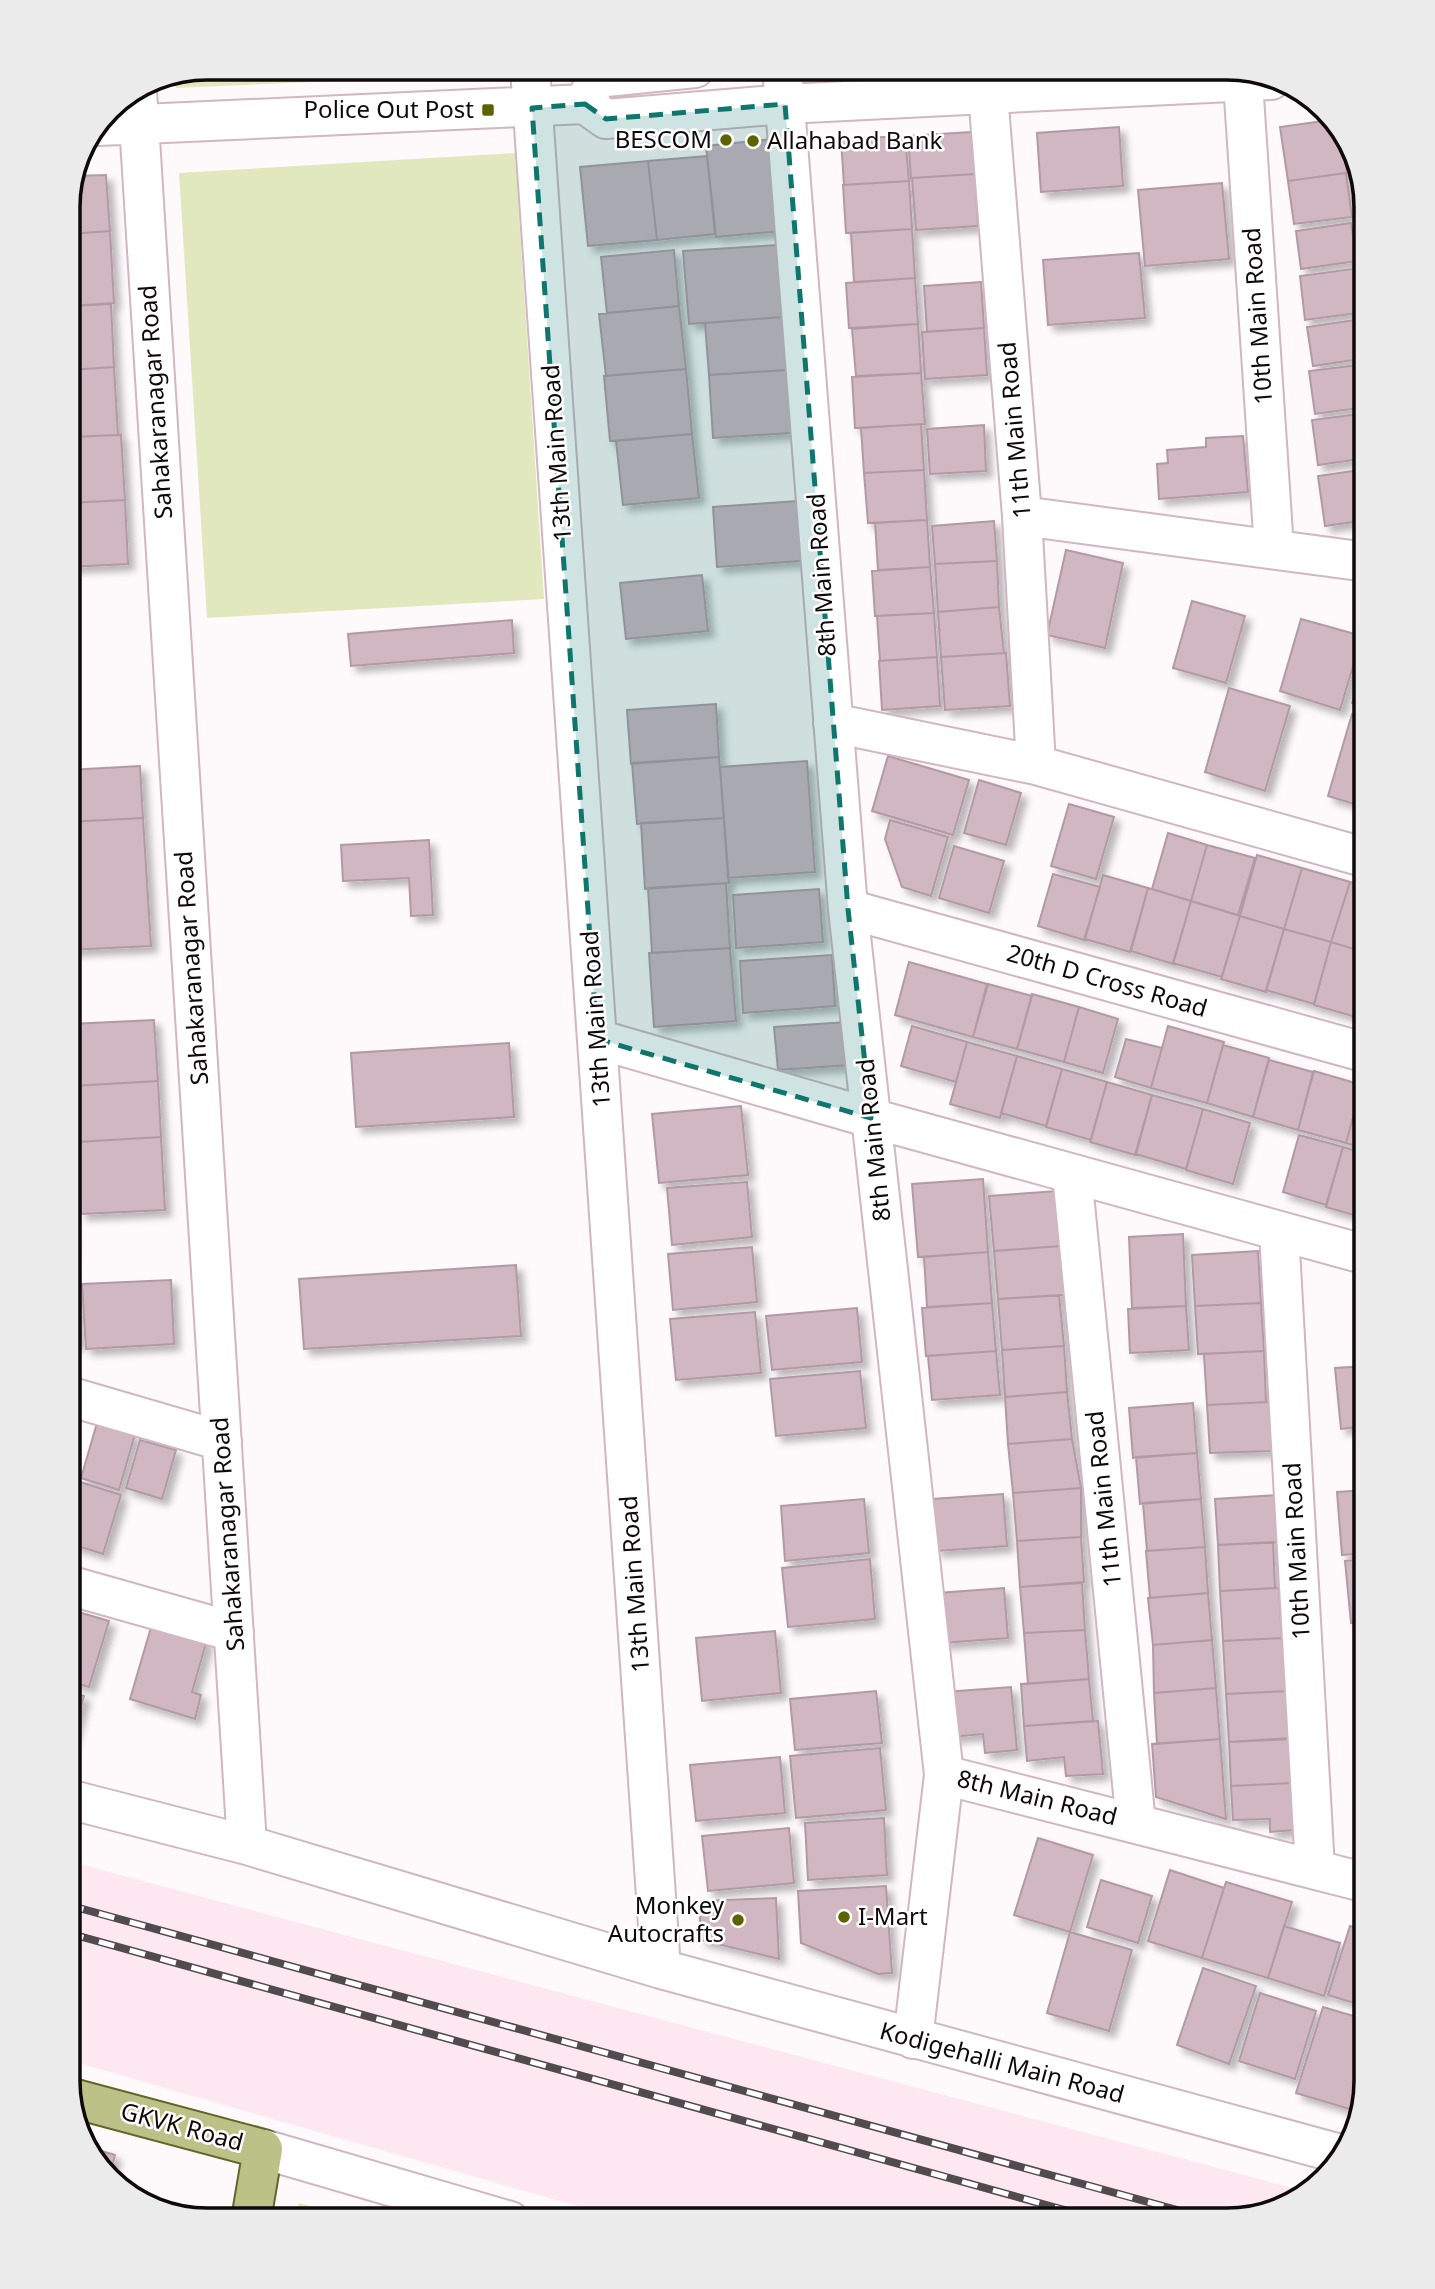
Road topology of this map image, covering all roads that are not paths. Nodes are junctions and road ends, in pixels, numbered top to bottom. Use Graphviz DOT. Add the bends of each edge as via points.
graph roads {
  1 [pos="531,80"];
  2 [pos="595,80"];
  3 [pos="986,81"];
  4 [pos="1235,81"];
  5 [pos="1257,84"];
  6 [pos="783,86"];
  7 [pos="584,104"];
  8 [pos="138,107"];
  9 [pos="532,108"];
  10 [pos="122,114"];
  11 [pos="1022,516"];
  12 [pos="1274,549"];
  13 [pos="1354,560"];
  14 [pos="833,723"];
  15 [pos="1036,765"];
  16 [pos="1354,854"];
  17 [pos="848,908"];
  18 [pos="597,1039"];
  19 [pos="1354,1049"];
  20 [pos="871,1118"];
  21 [pos="1072,1174"];
  22 [pos="1279,1232"];
  23 [pos="1354,1252"];
  24 [pos="80,1400"];
  25 [pos="222,1441"];
  26 [pos="80,1588"];
  27 [pos="234,1632"];
  28 [pos="944,1774"];
  29 [pos="80,1801"];
  30 [pos="1136,1824"];
  31 [pos="247,1845"];
  32 [pos="1315,1869"];
  33 [pos="1354,1880"];
  34 [pos="661,1969"];
  35 [pos="913,2039"];
  36 [pos="82,2101"];
  37 [pos="263,2149"];
  38 [pos="1333,2152"];
  39 [pos="253,2208"];
  40 [pos="465,2208"];
  1 -- 9 [label="street, 13th Main Road"];
  2 -- 7 [label="street"];
  3 -- 4 [label="street"];
  3 -- 6 [label="street"];
  3 -- 11 [label="street, 11th Main Road"];
  5 -- 12 [label="street, 10th Main Road"];
  6 -- 7 [label="street" via="607,119"];
  6 -- 14 [label="street, 8th Main Road"];
  7 -- 9 [label="street"];
  8 -- 9 [label="street"];
  8 -- 10 [label="street"];
  8 -- 25 [label="street, Sahakaranagar Road"];
  9 -- 18 [label="street, 13th Main Road"];
  11 -- 12 [label="street"];
  11 -- 15 [label="street, 11th Main Road"];
  12 -- 13 [label="street"];
  14 -- 15 [label="street"];
  14 -- 17 [label="street, 8th Main Road"];
  15 -- 16 [label="street"];
  17 -- 19 [label="street, 20th D Cross Road"];
  17 -- 20 [label="street, 8th Main Road"];
  18 -- 20 [label="street"];
  18 -- 34 [label="street, 13th Main Road"];
  20 -- 21 [label="street"];
  20 -- 28 [label="street, 8th Main Road"];
  21 -- 22 [label="street"];
  21 -- 30 [label="street, 11th Main Road"];
  22 -- 23 [label="street"];
  22 -- 32 [label="street, 10th Main Road"];
  24 -- 25 [label="street"];
  25 -- 27 [label="street, Sahakaranagar Road"];
  26 -- 27 [label="street"];
  27 -- 31 [label="street, Sahakaranagar Road"];
  28 -- 30 [label="street, 8th Main Road"];
  28 -- 35 [label="street"];
  29 -- 31 [label="street, Kodigehalli Main Road"];
  30 -- 32 [label="street, 8th Main Road"];
  31 -- 34 [label="street, Kodigehalli Main Road"];
  32 -- 33 [label="street, 8th Main Road"];
  34 -- 35 [label="street, Kodigehalli Main Road"];
  35 -- 38 [label="street, Kodigehalli Main Road"];
  36 -- 37 [label="main road, GKVK Road"];
  37 -- 39 [label="main road, GKVK Road"];
  37 -- 40 [label="street"];
}
